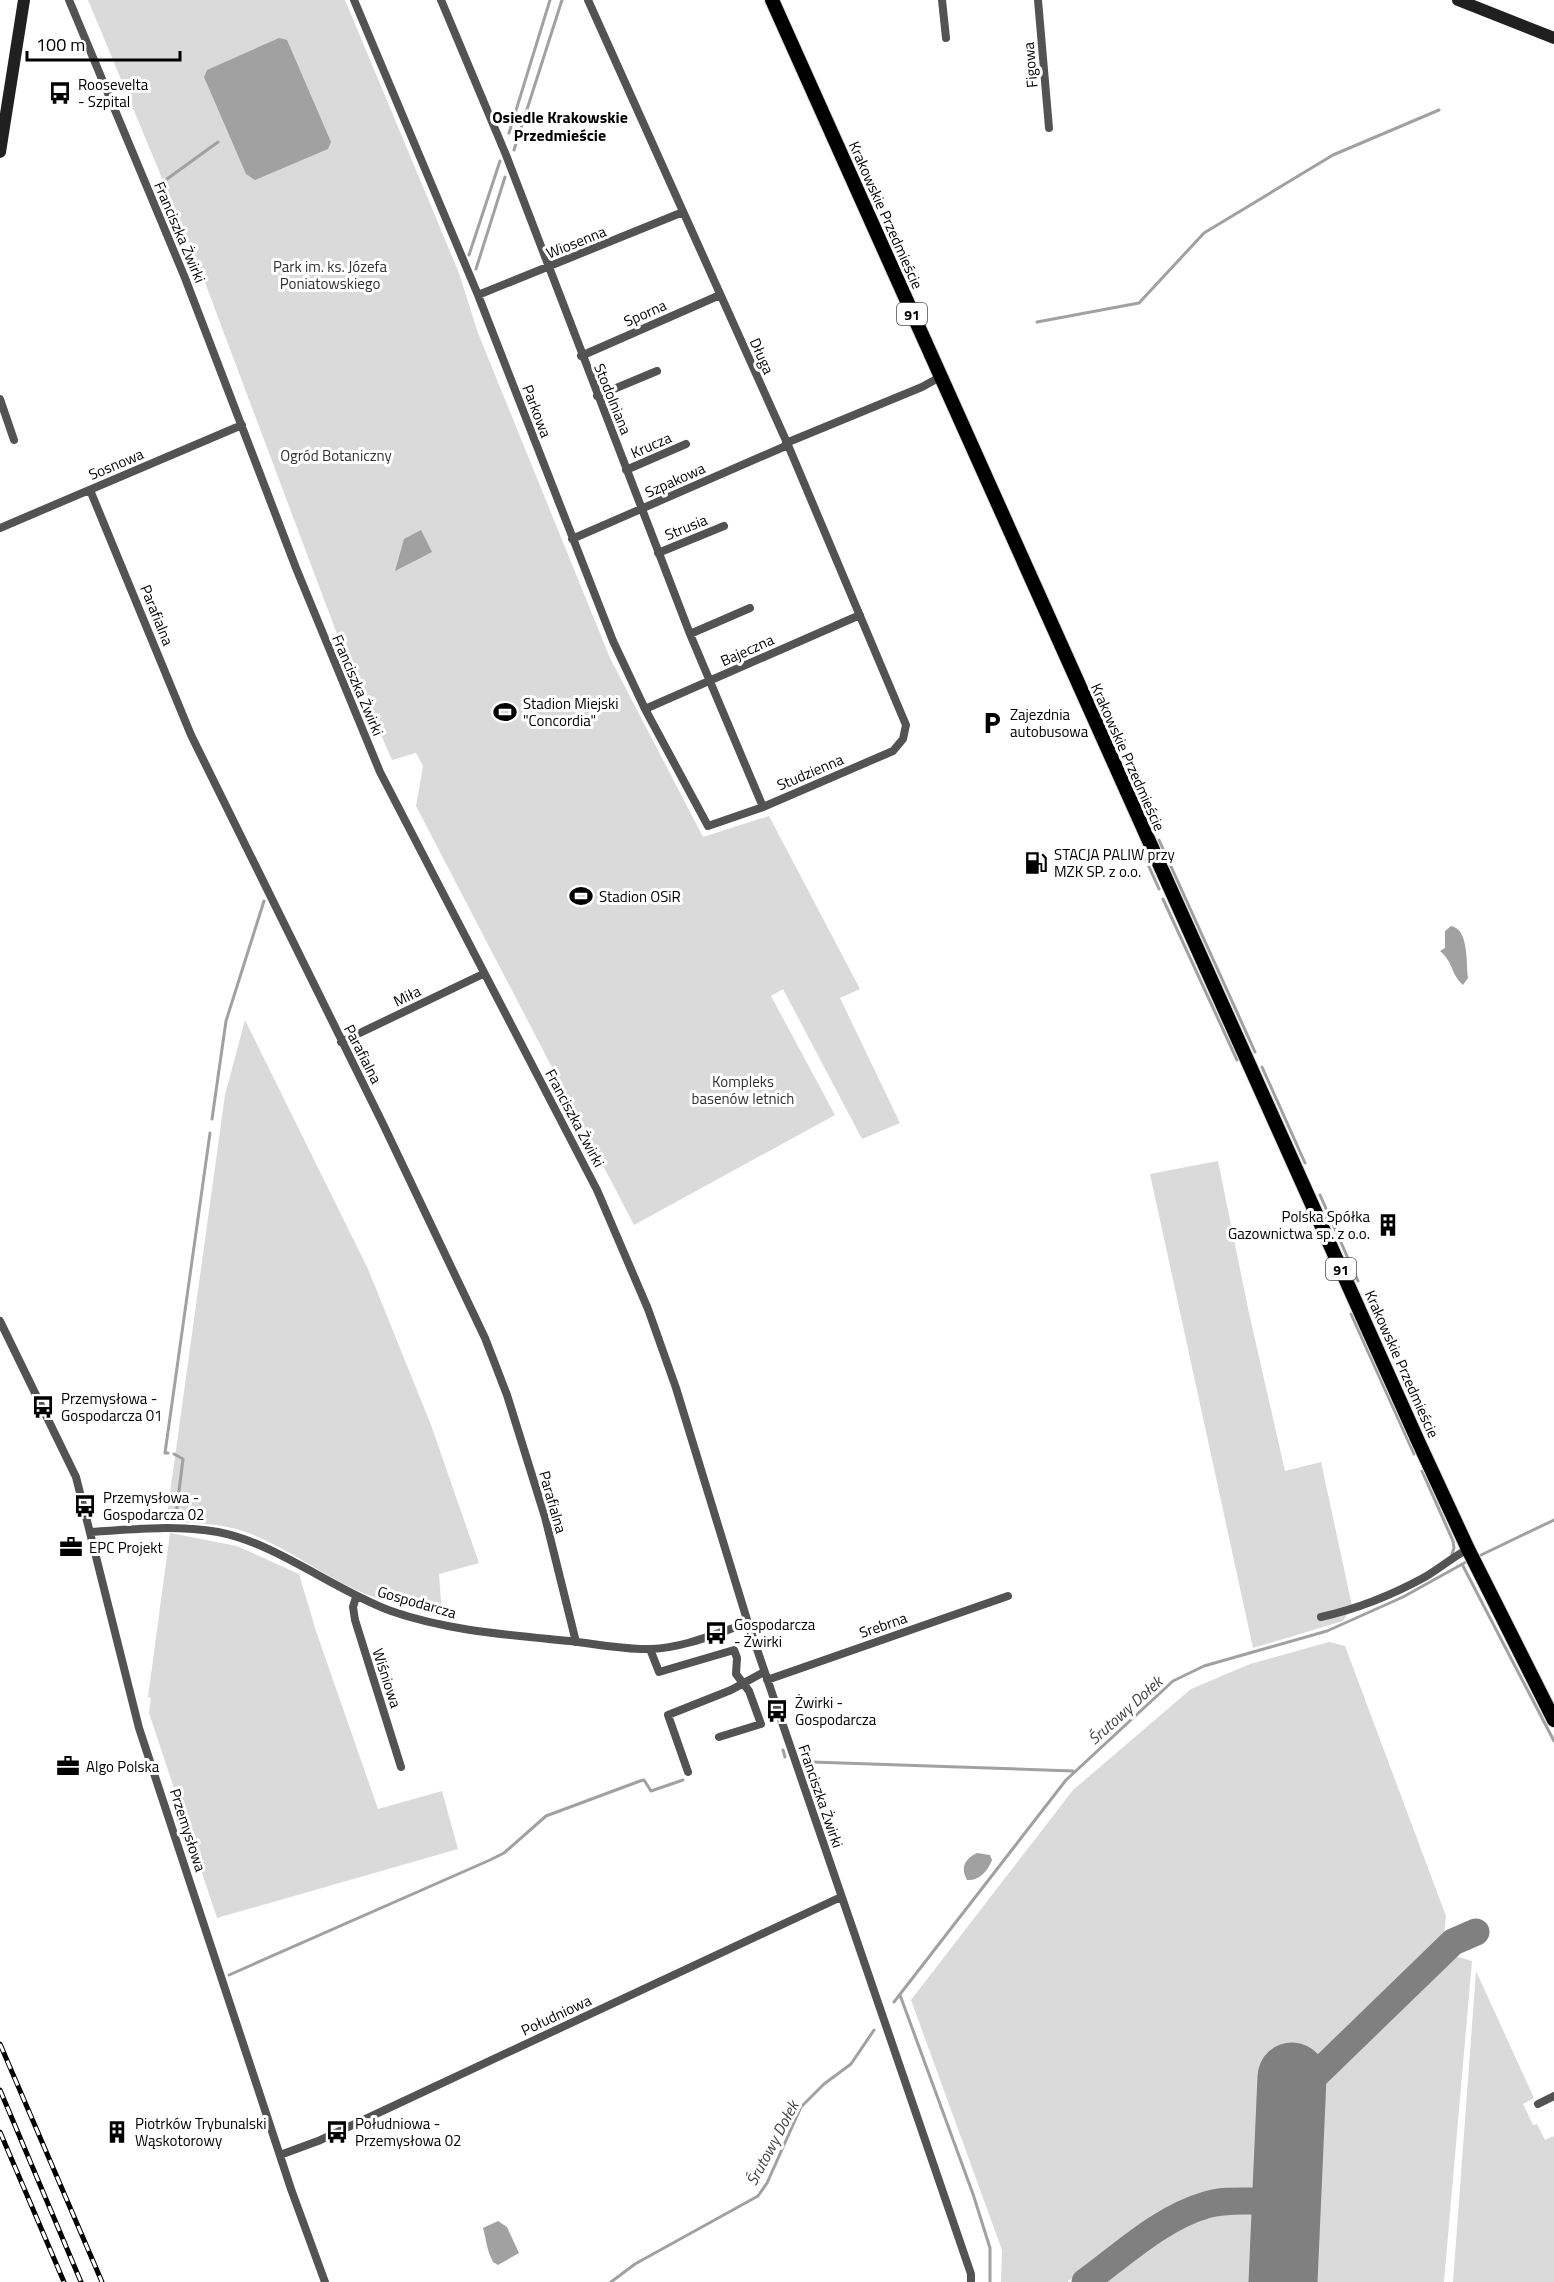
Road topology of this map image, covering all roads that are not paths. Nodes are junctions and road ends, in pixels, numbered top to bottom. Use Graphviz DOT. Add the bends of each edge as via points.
graph roads {
  1 [pos="24,0"];
  2 [pos="69,0"];
  3 [pos="354,0"];
  4 [pos="441,0"];
  5 [pos="588,0"];
  6 [pos="772,0"];
  7 [pos="942,0"];
  8 [pos="1038,0"];
  9 [pos="1458,0"];
  10 [pos="946,38"];
  11 [pos="1554,38"];
  12 [pos="1049,128"];
  13 [pos="0,152"];
  14 [pos="683,212"];
  15 [pos="548,268"];
  16 [pos="478,295"];
  17 [pos="720,295"];
  18 [pos="581,356"];
  19 [pos="657,371"];
  20 [pos="940,377"];
  21 [pos="597,396"];
  22 [pos="0,399"];
  23 [pos="3,419"];
  24 [pos="242,424"];
  25 [pos="14,440"];
  26 [pos="686,444"];
  27 [pos="787,444"];
  28 [pos="626,470"];
  29 [pos="90,490"];
  30 [pos="642,509"];
  31 [pos="724,526"];
  32 [pos="0,528"];
  33 [pos="572,539"];
  34 [pos="658,553"];
  35 [pos="750,608"];
  36 [pos="860,615"];
  37 [pos="690,634"];
  38 [pos="709,682"];
  39 [pos="645,709"];
  40 [pos="906,725"];
  41 [pos="763,807"];
  42 [pos="708,826"];
  43 [pos="483,974"];
  44 [pos="341,1042"];
  45 [pos="0,1321"];
  46 [pos="91,1532"];
  47 [pos="1468,1549"];
  48 [pos="1008,1596"];
  49 [pos="356,1597"];
  50 [pos="1321,1617"];
  51 [pos="748,1623"];
  52 [pos="576,1642"];
  53 [pos="650,1649"];
  54 [pos="766,1676"];
  55 [pos="742,1683"];
  56 [pos="1554,1720"];
  57 [pos="719,1737"];
  58 [pos="401,1767"];
  59 [pos="688,1772"];
  60 [pos="841,1897"];
  61 [pos="1554,2097"];
  62 [pos="1538,2104"];
  63 [pos="280,2155"];
  64 [pos="325,2282"];
  65 [pos="971,2282"];
  1 -- 13 [label="street"];
  2 -- 24 [label="street, Franciszka Żwirki"];
  3 -- 16 [label="street, Parkowa"];
  4 -- 15 [label="street, Stodolniana"];
  5 -- 14 [label="street, Długa"];
  6 -- 20 [label="main road, Krakowskie Przedmieście / 91"];
  7 -- 10 [label="street"];
  8 -- 12 [label="street, Figowa"];
  9 -- 11 [label="street"];
  14 -- 15 [label="street, Wiosenna"];
  14 -- 17 [label="street, Długa"];
  15 -- 16 [label="street, Wiosenna"];
  15 -- 18 [label="street, Stodolniana"];
  16 -- 33 [label="street, Parkowa"];
  17 -- 18 [label="street, Sporna"];
  17 -- 27 [label="street, Długa"];
  18 -- 21 [label="street, Stodolniana"];
  19 -- 21 [label="street"];
  20 -- 27 [label="street, Szpakowa"];
  20 -- 47 [label="main road, Krakowskie Przedmieście / 91"];
  21 -- 28 [label="street, Stodolniana"];
  22 -- 23 [label="street"];
  23 -- 25 [label="street"];
  24 -- 29 [label="street, Sosnowa"];
  24 -- 43 [label="street, Franciszka Żwirki" via="372,752"];
  26 -- 28 [label="street, Krucza"];
  27 -- 30 [label="street, Szpakowa"];
  27 -- 36 [label="street, Długa"];
  28 -- 30 [label="street, Stodolniana"];
  29 -- 32 [label="street, Sosnowa"];
  29 -- 44 [label="street, Parafialna" via="190,732"];
  30 -- 33 [label="street, Szpakowa"];
  30 -- 34 [label="street, Stodolniana"];
  31 -- 34 [label="street, Strusia"];
  33 -- 39 [label="street, Parkowa"];
  34 -- 37 [label="street, Stodolniana"];
  35 -- 37 [label="street"];
  36 -- 38 [label="street, Bajeczna"];
  36 -- 40 [label="street, Długa"];
  37 -- 38 [label="street, Stodolniana"];
  38 -- 39 [label="street, Bajeczna"];
  38 -- 41 [label="street, Stodolniana"];
  39 -- 42 [label="street, Parkowa"];
  40 -- 41 [label="street, Studzienna" via="903,739 893,751"];
  41 -- 42 [label="street, Studzienna"];
  43 -- 44 [label="street, Miła"];
  43 -- 51 [label="street, Franciszka Żwirki" via="597,1190 648,1309"];
  44 -- 52 [label="street, Parafialna" via="485,1338 545,1517"];
  45 -- 46 [label="street, Przemysłowa" via="76,1477"];
  46 -- 49 [label="street, Gospodarcza" via="160,1527 219,1533 258,1545"];
  46 -- 63 [label="street, Przemysłowa" via="139,1728"];
  47 -- 50 [label="street" via="1385,1596"];
  47 -- 56 [label="main road, Krakowskie Przedmieście / 91"];
  48 -- 54 [label="street, Srebrna"];
  49 -- 52 [label="street, Gospodarcza" via="393,1612 441,1624"];
  49 -- 58 [label="street, Wiśniowa" via="355,1620"];
  51 -- 53 [label="street, Gospodarcza"];
  51 -- 54 [label="street, Franciszka Żwirki"];
  52 -- 53 [label="street, Gospodarcza"];
  53 -- 55 [label="street" via="659,1672 733,1649 737,1655 736,1674"];
  54 -- 55 [label="street, Srebrna"];
  54 -- 60 [label="street, Franciszka Żwirki"];
  55 -- 57 [label="street" via="761,1724"];
  55 -- 59 [label="street, Srebrna" via="668,1715"];
  60 -- 63 [label="street, Południowa" via="318,2141"];
  60 -- 65 [label="street, Franciszka Żwirki"];
  61 -- 62 [label="street"];
  63 -- 64 [label="street, Przemysłowa"];
}
